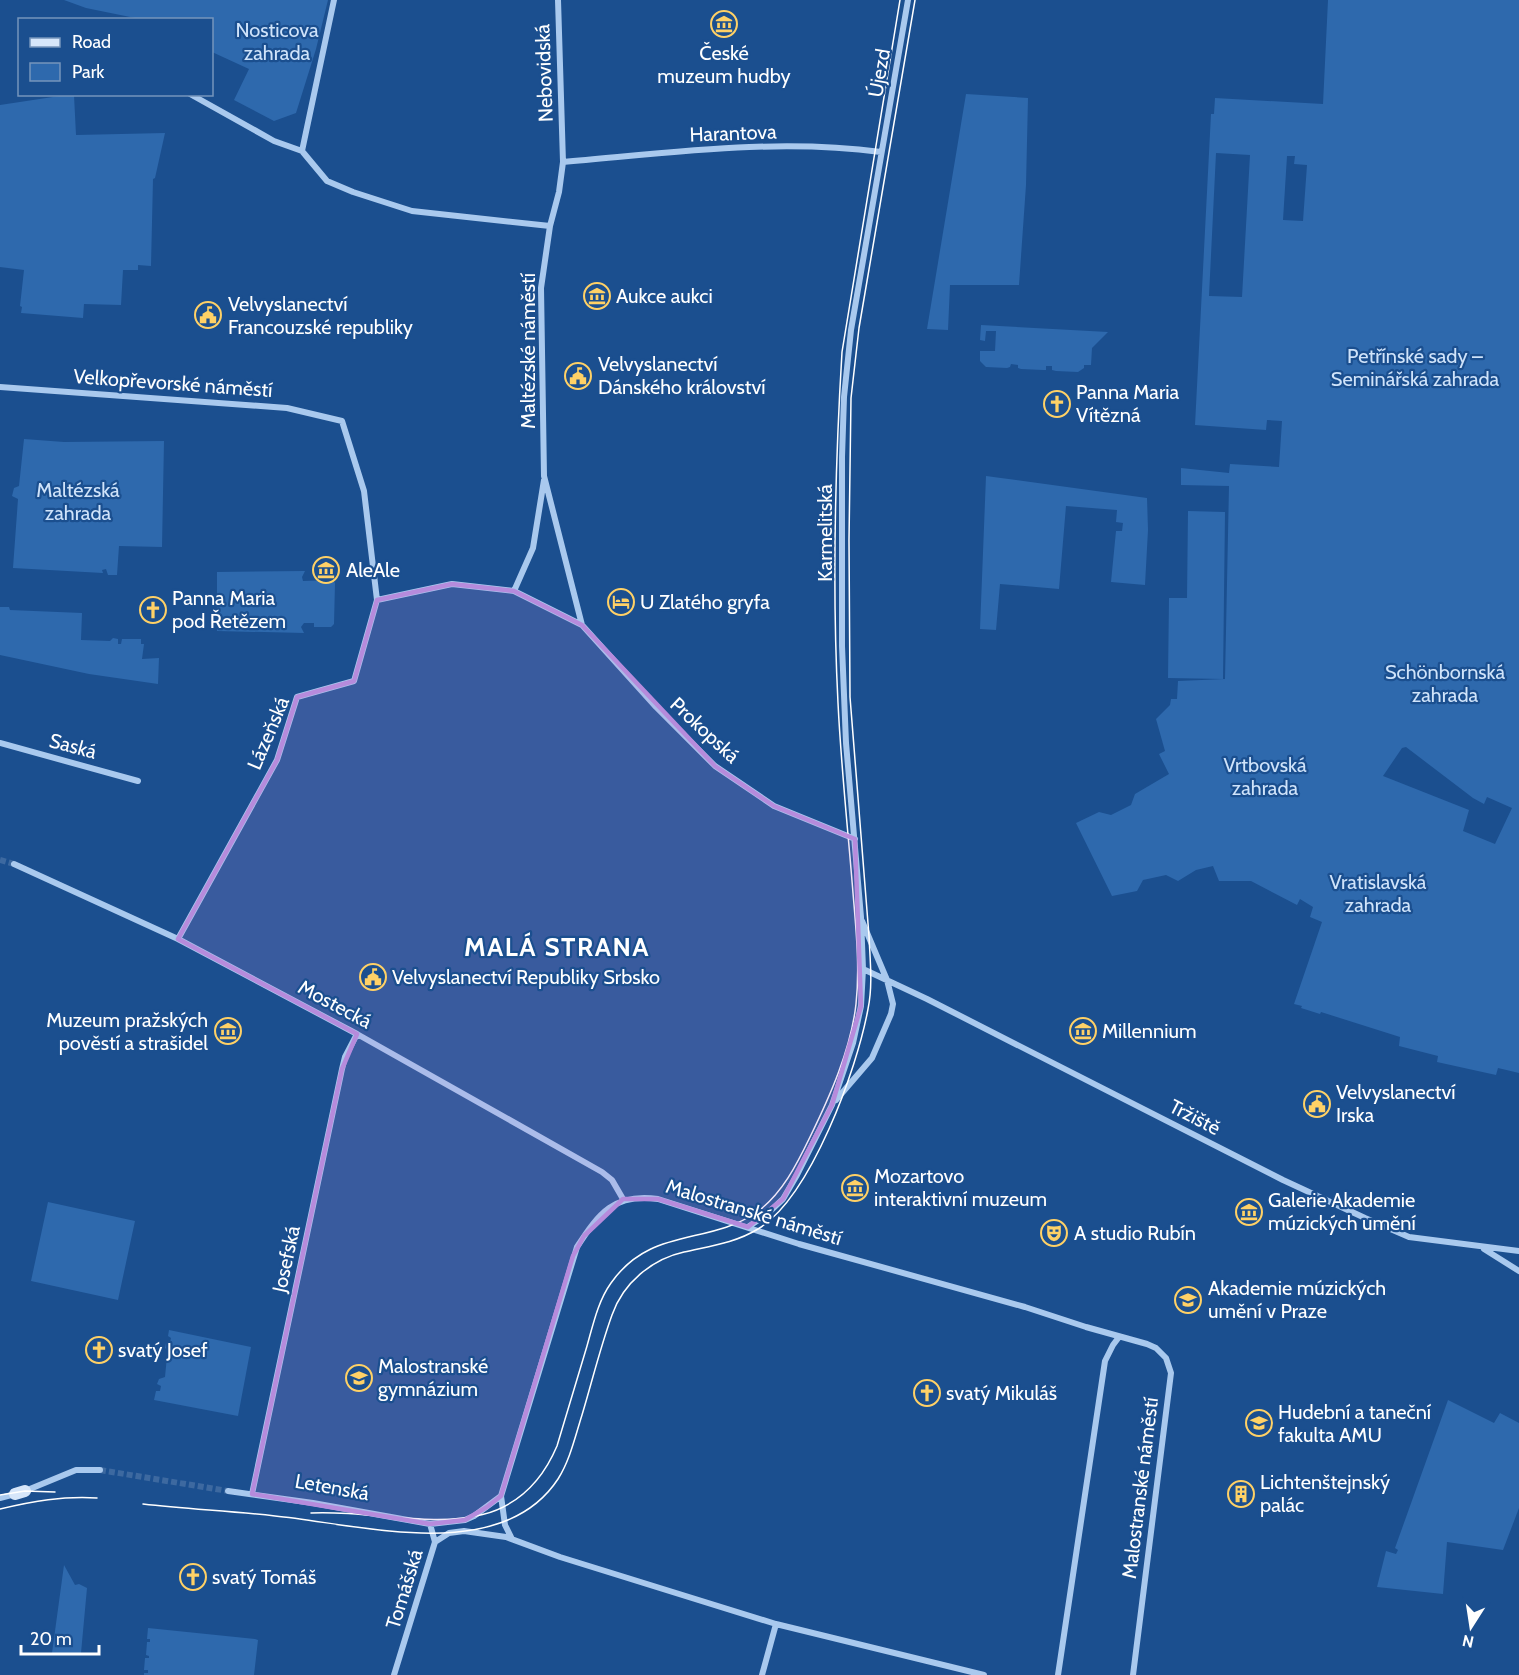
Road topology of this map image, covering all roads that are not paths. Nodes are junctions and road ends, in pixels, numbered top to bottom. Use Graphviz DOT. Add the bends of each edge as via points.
graph roads {
  1 [pos="334,0"];
  2 [pos="558,0"];
  3 [pos="908,0"];
  4 [pos="194,96"];
  5 [pos="562,145"];
  6 [pos="302,151"];
  7 [pos="881,152"];
  8 [pos="563,162"];
  9 [pos="549,226"];
  10 [pos="0,387"];
  11 [pos="342,421"];
  12 [pos="544,476"];
  13 [pos="514,591"];
  14 [pos="377,600"];
  15 [pos="582,626"];
  16 [pos="611,657"];
  17 [pos="0,743"];
  18 [pos="138,781"];
  19 [pos="855,839"];
  20 [pos="14,864"];
  21 [pos="861,917"];
  22 [pos="178,939"];
  23 [pos="863,969"];
  24 [pos="887,980"];
  25 [pos="357,1034"];
  26 [pos="832,1105"];
  27 [pos="623,1199"];
  28 [pos="748,1227"];
  29 [pos="1481,1247"];
  30 [pos="1519,1251"];
  31 [pos="1519,1271"];
  32 [pos="1119,1337"];
  33 [pos="100,1470"];
  34 [pos="228,1491"];
  35 [pos="252,1494"];
  36 [pos="501,1496"];
  37 [pos="0,1498"];
  38 [pos="430,1524"];
  39 [pos="512,1539"];
  40 [pos="435,1542"];
  41 [pos="776,1624"];
  42 [pos="394,1675"];
  43 [pos="762,1675"];
  44 [pos="984,1675"];
  45 [pos="1058,1675"];
  46 [pos="1133,1675"];
  1 -- 6 [label="street"];
  2 -- 5 [label="street, Nebovidská"];
  3 -- 7 [label="street, Újezd"];
  4 -- 6 [label="street" via="274,141"];
  5 -- 8 [label="street, Maltézské náměstí"];
  6 -- 9 [label="street" via="327,181 412,211"];
  7 -- 8 [label="street, Harantova" via="817,146 720,148"];
  7 -- 19 [label="street, Karmelitská" via="851,330 843,407 842,646"];
  8 -- 9 [label="street, Maltézské náměstí"];
  9 -- 12 [label="street, Maltézské náměstí" via="541,288"];
  10 -- 11 [label="street, Velkopřevorské náměstí" via="287,408"];
  11 -- 14 [label="street, Lázeňská" via="364,491"];
  12 -- 13 [label="street, Maltézské náměstí" via="533,548"];
  12 -- 15 [label="street, Maltézské náměstí"];
  13 -- 14 [label="street, Maltézské náměstí" via="452,584"];
  13 -- 15 [label="street, Maltézské náměstí"];
  14 -- 22 [label="street, Lázeňská" via="354,681 297,697 277,760"];
  15 -- 16 [label="street, Maltézské náměstí"];
  16 -- 19 [label="street, Prokopská" via="715,766 774,806"];
  17 -- 18 [label="street, Saská"];
  19 -- 21 [label="street, Karmelitská"];
  20 -- 22 [label="street, Mostecká"];
  21 -- 23 [label="street, Karmelitská"];
  21 -- 24 [label="street, Karmelitská"];
  22 -- 25 [label="street, Mostecká"];
  23 -- 24 [label="street, Tržiště"];
  23 -- 26 [label="street, Karmelitská" via="853,1043"];
  24 -- 26 [label="street, Karmelitská" via="892,996 891,1014 872,1058"];
  24 -- 29 [label="street, Tržiště" via="1365,1218 1409,1237"];
  25 -- 27 [label="street, Mostecká" via="602,1172"];
  25 -- 35 [label="street, Josefská" via="344,1063"];
  26 -- 28 [label="street, Karmelitská" via="783,1199"];
  27 -- 28 [label="street, Malostranské náměstí" via="658,1199"];
  27 -- 36 [label="street" via="601,1216 577,1247"];
  28 -- 32 [label="street, Malostranské náměstí"];
  29 -- 30 [label="street"];
  29 -- 31 [label="street, Tržiště"];
  32 -- 45 [label="street" via="1105,1361"];
  32 -- 46 [label="street, Malostranské náměstí" via="1156,1348 1166,1358 1171,1373"];
  33 -- 37 [label="street" via="76,1470"];
  34 -- 35 [label="street, Letenská"];
  35 -- 38 [label="street, Letenská"];
  36 -- 38 [label="street" via="474,1516"];
  36 -- 39 [label="street" via="502,1516"];
  38 -- 40 [label="street"];
  39 -- 40 [label="street, Tomášská" via="464,1531 449,1533"];
  39 -- 41 [label="street"];
  40 -- 42 [label="street, Tomášská"];
  41 -- 43 [label="street"];
  41 -- 44 [label="street"];
}
